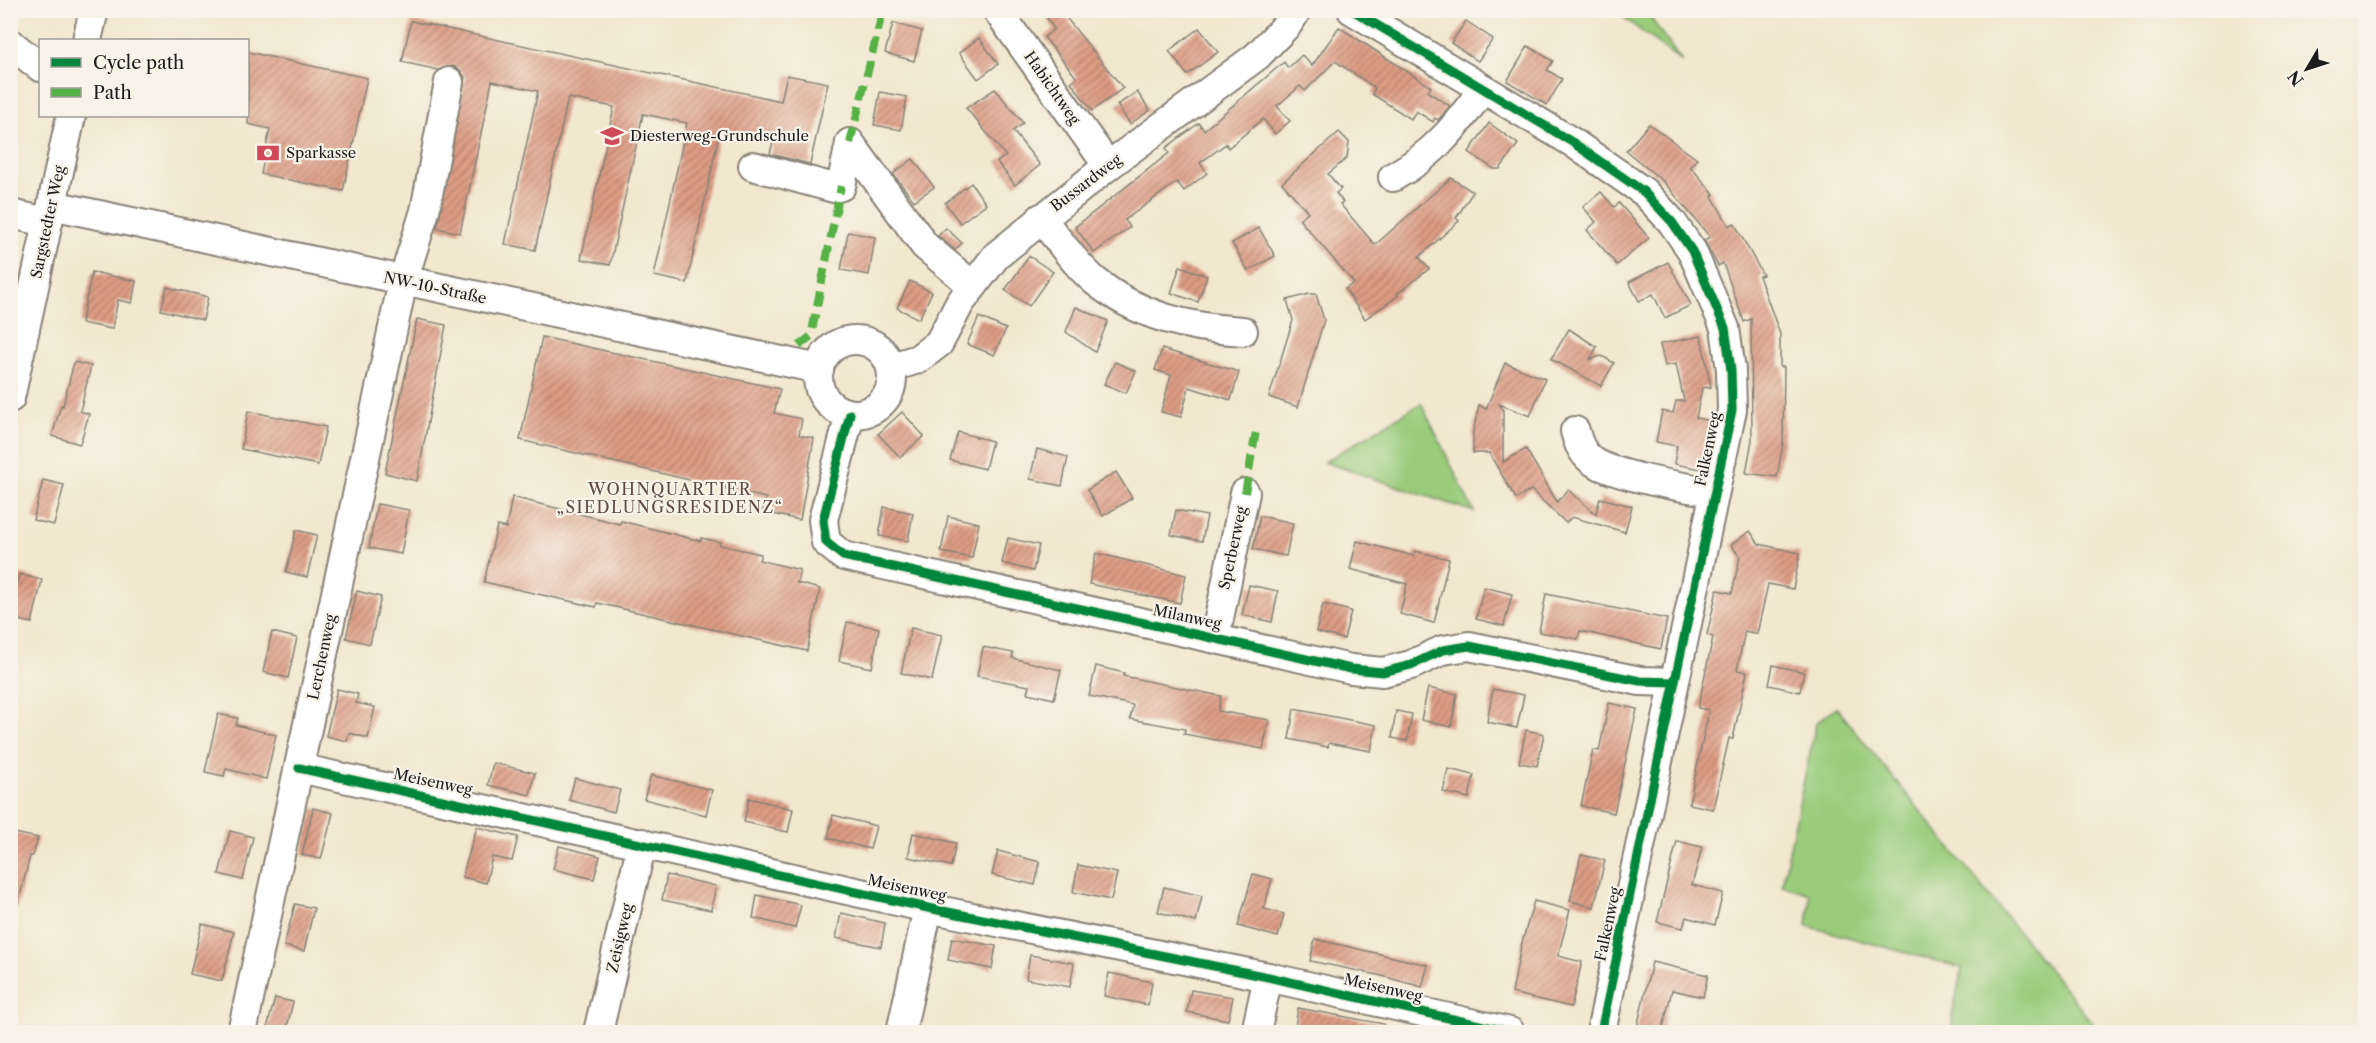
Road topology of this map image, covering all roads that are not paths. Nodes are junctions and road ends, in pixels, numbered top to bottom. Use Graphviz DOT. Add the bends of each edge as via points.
graph roads {
  1 [pos="94,10"];
  2 [pos="997,10"];
  3 [pos="1297,10"];
  4 [pos="1352,10"];
  5 [pos="87,39"];
  6 [pos="10,43"];
  7 [pos="39,66"];
  8 [pos="449,82"];
  9 [pos="1482,90"];
  10 [pos="71,117"];
  11 [pos="753,166"];
  12 [pos="1108,166"];
  13 [pos="1393,177"];
  14 [pos="50,213"];
  15 [pos="10,214"];
  16 [pos="1041,218"];
  17 [pos="403,281"];
  18 [pos="973,286"];
  19 [pos="1242,331"];
  20 [pos="892,367"];
  21 [pos="819,369"];
  22 [pos="10,398"];
  23 [pos="850,414"];
  24 [pos="1575,431"];
  25 [pos="1714,492"];
  26 [pos="1245,493"];
  27 [pos="1215,638"];
  28 [pos="1674,682"];
  29 [pos="299,768"];
  30 [pos="642,843"];
  31 [pos="927,908"];
  32 [pos="1268,977"];
  33 [pos="242,1032"];
  34 [pos="598,1032"];
  35 [pos="901,1032"];
  36 [pos="1256,1032"];
  37 [pos="1510,1032"];
  38 [pos="1601,1032"];
  1 -- 5 [label="street"];
  2 -- 12 [label="street, Habichtweg"];
  3 -- 12 [label="street, Bussardweg" via="1257,56"];
  4 -- 9 [label="street, Falkenweg"];
  6 -- 7 [label="street"];
  8 -- 17 [label="street, Lerchenweg" via="425,211"];
  9 -- 13 [label="street" via="1444,141"];
  9 -- 25 [label="street, Falkenweg" via="1572,142 1644,192 1692,251 1725,328 1731,370 1732,410"];
  10 -- 14 [label="street, Sargstedter Weg"];
  11 -- 18 [label="street" via="834,188 841,186 850,143 925,246"];
  12 -- 16 [label="street, Bussardweg"];
  14 -- 15 [label="street, NW-10-Straße"];
  14 -- 17 [label="street, NW-10-Straße"];
  14 -- 22 [label="street, Sargstedter Weg"];
  16 -- 18 [label="street, Bussardweg" via="996,255"];
  16 -- 19 [label="street" via="1095,281 1146,312 1209,329"];
  17 -- 21 [label="street, NW-10-Straße"];
  17 -- 29 [label="street, Lerchenweg"];
  18 -- 20 [label="street, Bussardweg" via="939,343 918,359"];
  20 -- 21 [label="street" via="884,352 871,342 855,339 838,343 826,354"];
  20 -- 23 [label="street" via="888,396 878,407"];
  21 -- 23 [label="street" via="819,384 825,398"];
  23 -- 27 [label="street, Milanweg" via="824,519 826,542 843,556"];
  24 -- 25 [label="street" via="1580,447 1591,461 1627,474"];
  25 -- 28 [label="street, Falkenweg"];
  26 -- 27 [label="street, Sperberweg"];
  27 -- 28 [label="street, Milanweg" via="1351,669 1383,672 1443,650 1469,646 1640,681"];
  28 -- 38 [label="street, Falkenweg"];
  29 -- 30 [label="street, Meisenweg"];
  29 -- 33 [label="street, Lerchenweg"];
  30 -- 31 [label="street, Meisenweg"];
  30 -- 34 [label="street, Zeisigweg"];
  31 -- 32 [label="street, Meisenweg"];
  31 -- 35 [label="street"];
  32 -- 36 [label="street"];
  32 -- 37 [label="street, Meisenweg"];
}
